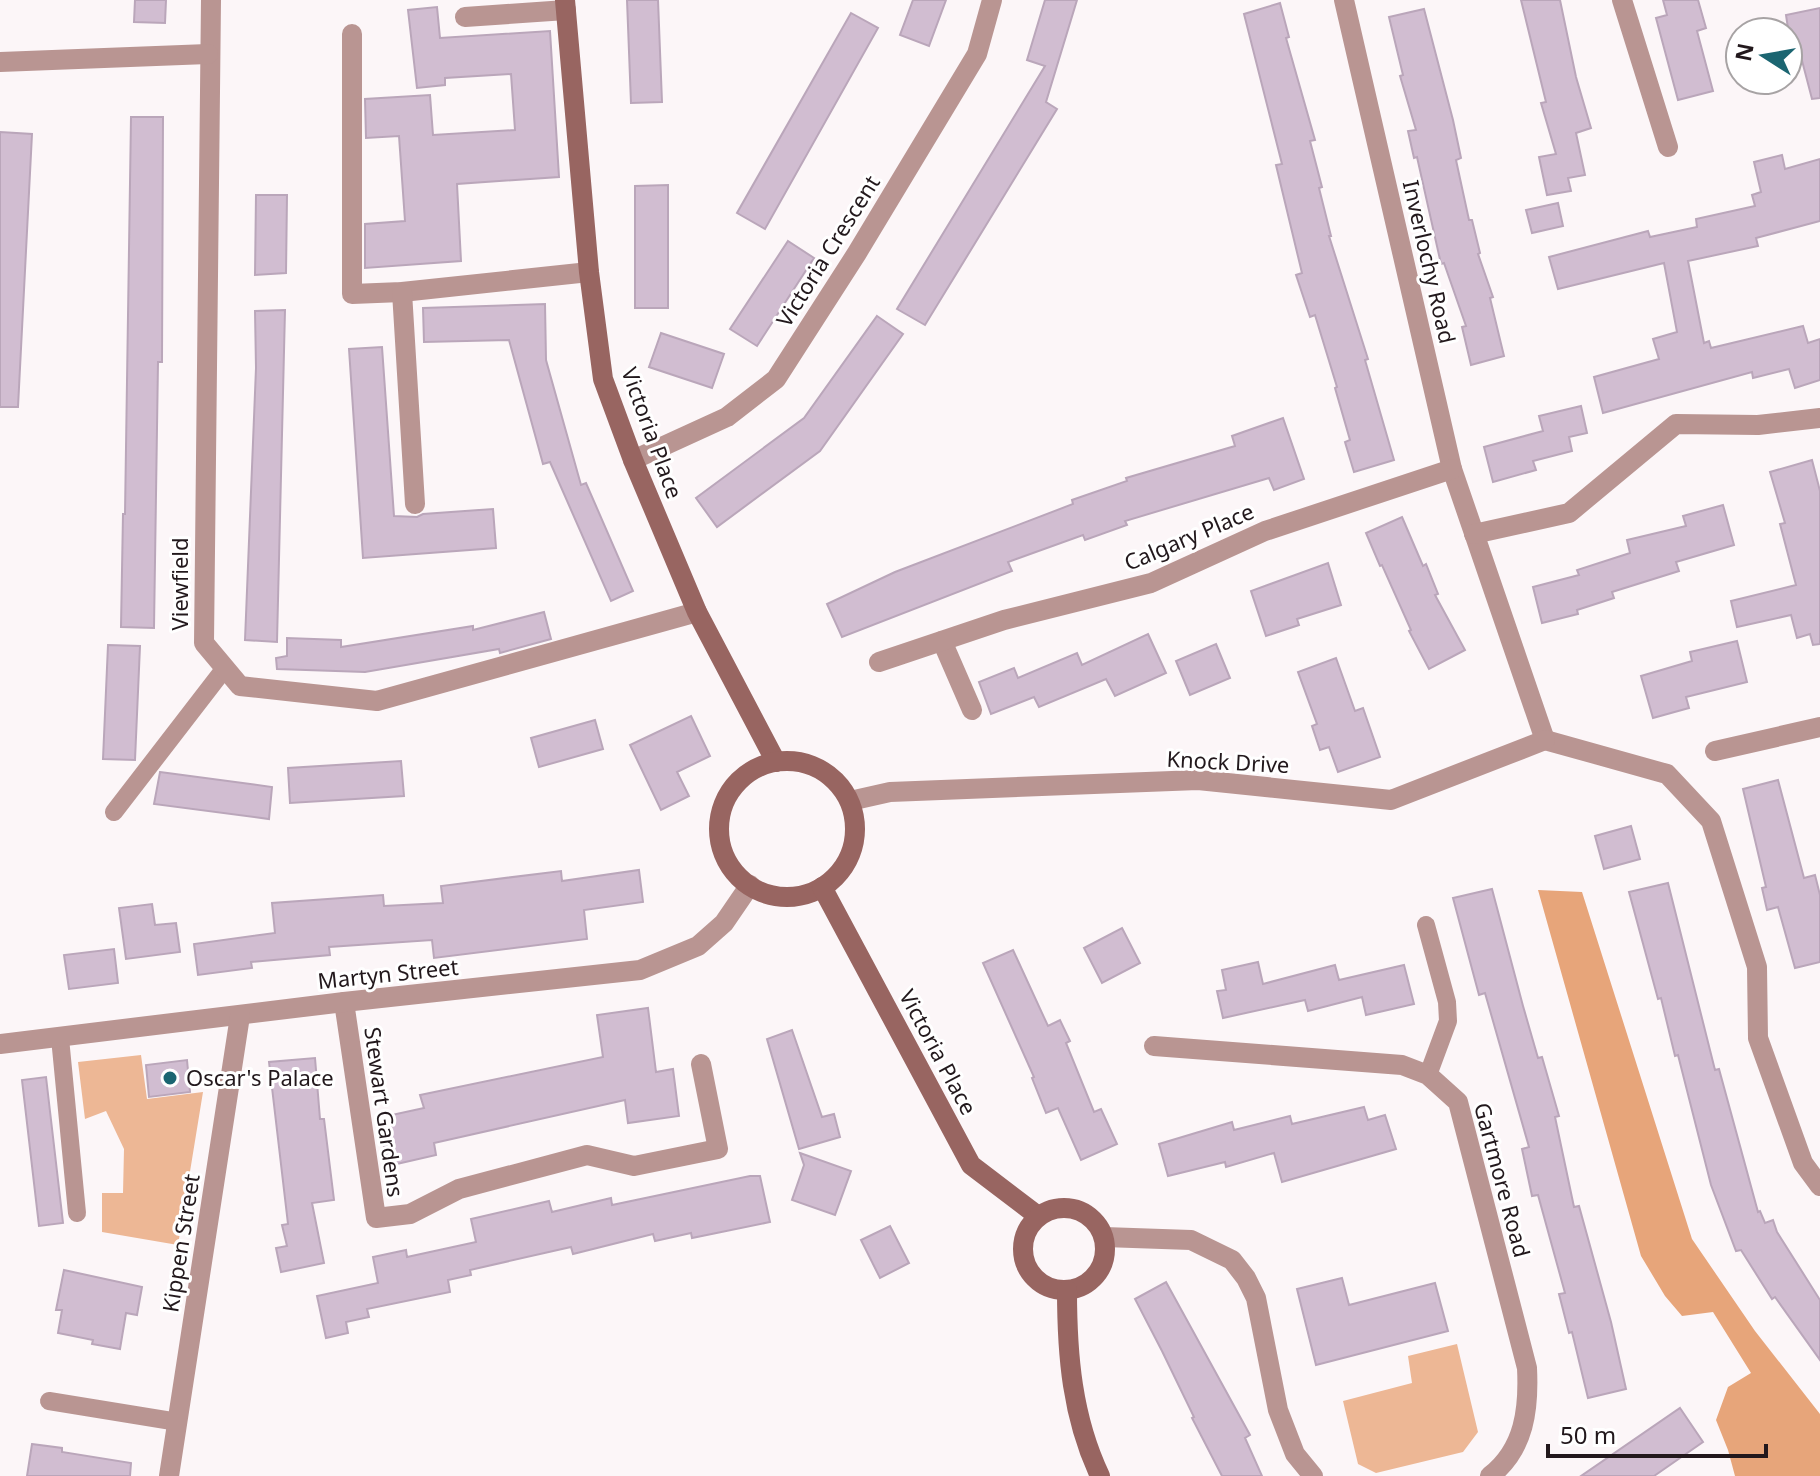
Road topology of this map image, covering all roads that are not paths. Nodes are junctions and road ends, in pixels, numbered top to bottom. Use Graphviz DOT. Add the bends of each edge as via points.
graph roads {
  1 [pos="211,0"];
  2 [pos="992,0"];
  3 [pos="1344,0"];
  4 [pos="1622,0"];
  5 [pos="565,5"];
  6 [pos="465,17"];
  7 [pos="352,34"];
  8 [pos="208,54"];
  9 [pos="0,62"];
  10 [pos="1668,147"];
  11 [pos="589,272"];
  12 [pos="402,292"];
  13 [pos="1820,418"];
  14 [pos="633,460"];
  15 [pos="1452,469"];
  16 [pos="415,504"];
  17 [pos="1474,534"];
  18 [pos="697,612"];
  19 [pos="942,641"];
  20 [pos="879,662"];
  21 [pos="225,668"];
  22 [pos="972,710"];
  23 [pos="1820,727"];
  24 [pos="1545,740"];
  25 [pos="1715,751"];
  26 [pos="776,762"];
  27 [pos="850,801"];
  28 [pos="114,812"];
  29 [pos="750,885"];
  30 [pos="822,887"];
  31 [pos="1426,925"];
  32 [pos="344,1002"];
  33 [pos="240,1016"];
  34 [pos="60,1038"];
  35 [pos="0,1044"];
  36 [pos="1154,1046"];
  37 [pos="701,1064"];
  38 [pos="1428,1075"];
  39 [pos="1820,1186"];
  40 [pos="77,1213"];
  41 [pos="1038,1216"];
  42 [pos="1104,1237"];
  43 [pos="1067,1290"];
  44 [pos="49,1401"];
  45 [pos="178,1422"];
  46 [pos="169,1476"];
  47 [pos="1100,1476"];
  48 [pos="1313,1476"];
  49 [pos="1490,1476"];
  1 -- 8 [label="street, Viewfield"];
  2 -- 14 [label="street, Victoria Crescent" via="977,54 776,379 727,417"];
  3 -- 15 [label="street, Inverlochy Road"];
  4 -- 10 [label="street"];
  5 -- 6 [label="street"];
  5 -- 11 [label="street, Victoria Place"];
  7 -- 12 [label="street" via="352,294"];
  8 -- 9 [label="street"];
  8 -- 21 [label="street, Viewfield" via="204,643"];
  11 -- 12 [label="street"];
  11 -- 14 [label="street, Victoria Place" via="603,379"];
  12 -- 16 [label="street"];
  13 -- 17 [label="street" via="1758,425 1676,424 1569,513"];
  14 -- 18 [label="street, Victoria Place"];
  15 -- 17 [label="street, Inverlochy Road"];
  15 -- 19 [label="street, Calgary Place" via="1265,531 1151,583"];
  17 -- 24 [label="street, Inverlochy Road"];
  18 -- 21 [label="street, Viewfield" via="377,701 240,686"];
  18 -- 26 [label="street, Victoria Place"];
  19 -- 20 [label="street, Calgary Place"];
  19 -- 22 [label="street"];
  21 -- 28 [label="lane"];
  23 -- 25 [label="street"];
  24 -- 27 [label="street, Knock Drive" via="1391,800 1198,780 890,792"];
  24 -- 39 [label="street" via="1667,774 1711,821 1757,967 1758,1038 1803,1163"];
  26 -- 27 [label="street" via="798,761 819,768"];
  26 -- 29 [label="street" via="754,769 736,784 719,826 733,870"];
  27 -- 30 [label="street" via="855,840 843,867"];
  29 -- 30 [label="street" via="785,897"];
  29 -- 32 [label="street, Martyn Street" via="724,923 698,946 640,970"];
  30 -- 41 [label="street, Victoria Place" via="971,1165"];
  31 -- 38 [label="lane" via="1448,1021"];
  32 -- 33 [label="street, Martyn Street"];
  32 -- 37 [label="street, Stewart Gardens" via="376,1218 410,1214 459,1189 587,1155 634,1166 718,1149"];
  33 -- 34 [label="street, Martyn Street"];
  33 -- 45 [label="street, Kippen Street"];
  34 -- 35 [label="street, Martyn Street"];
  34 -- 40 [label="lane"];
  36 -- 38 [label="street, Gartmore Road" via="1402,1065"];
  38 -- 49 [label="street, Gartmore Road" via="1458,1102 1527,1368 1529,1401 1517,1445"];
  41 -- 42 [label="street" via="1073,1208 1089,1216"];
  41 -- 43 [label="street" via="1021,1243 1027,1267 1039,1282"];
  42 -- 43 [label="street" via="1100,1268 1087,1283"];
  42 -- 48 [label="street" via="1191,1240 1232,1260 1256,1298 1278,1410 1295,1454"];
  43 -- 47 [label="street" via="1073,1395"];
  44 -- 45 [label="lane"];
  45 -- 46 [label="street, Kippen Street"];
}
